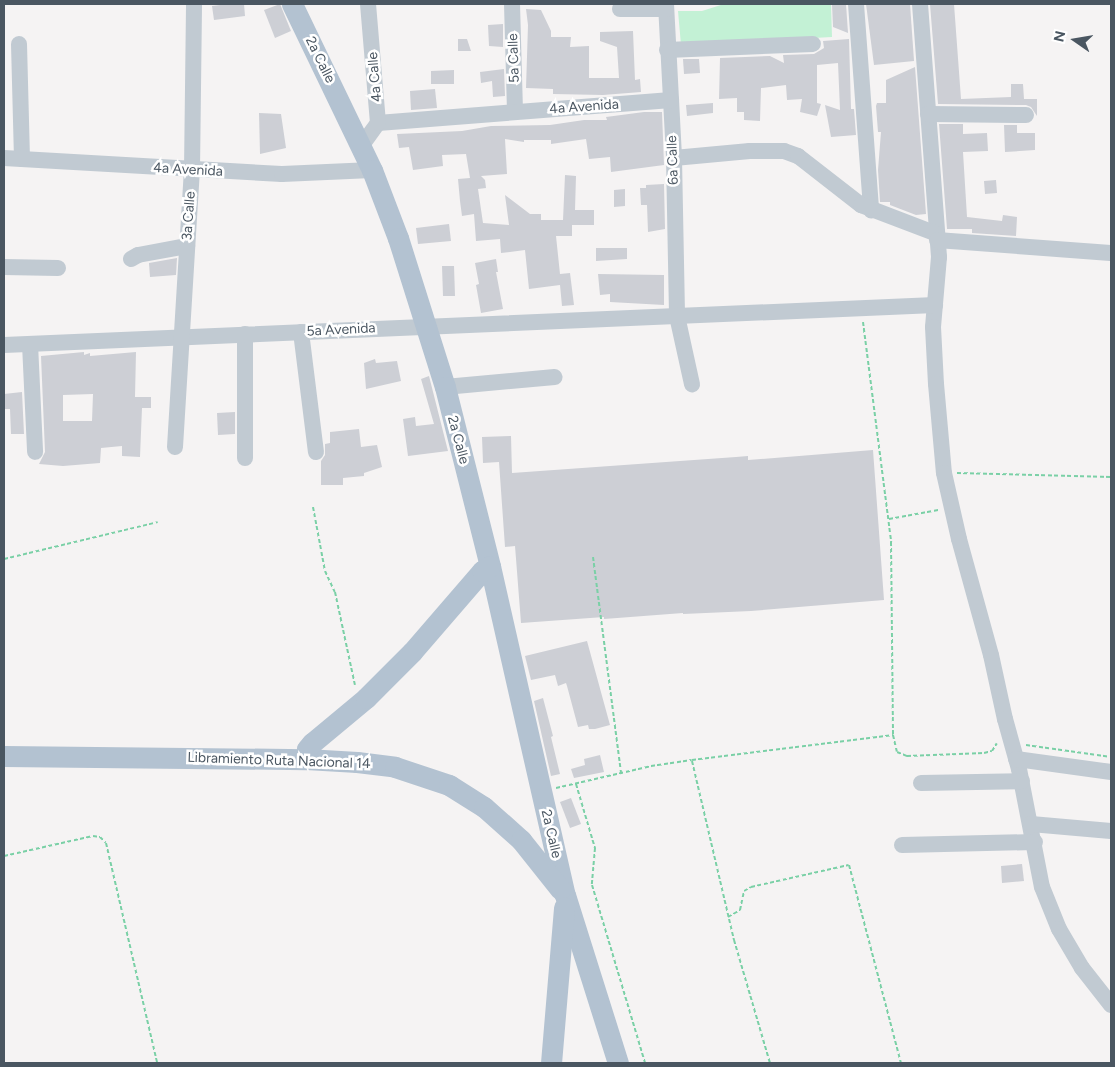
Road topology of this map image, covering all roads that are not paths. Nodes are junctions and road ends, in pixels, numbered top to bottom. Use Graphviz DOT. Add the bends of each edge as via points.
graph roads {
  1 [pos="194,4"];
  2 [pos="292,4"];
  3 [pos="368,4"];
  4 [pos="512,4"];
  5 [pos="856,4"];
  6 [pos="920,4"];
  7 [pos="666,6"];
  8 [pos="620,9"];
  9 [pos="19,44"];
  10 [pos="813,44"];
  11 [pos="667,50"];
  12 [pos="670,100"];
  13 [pos="515,112"];
  14 [pos="928,114"];
  15 [pos="1026,115"];
  16 [pos="378,123"];
  17 [pos="362,145"];
  18 [pos="4,158"];
  19 [pos="674,158"];
  20 [pos="22,159"];
  21 [pos="192,170"];
  22 [pos="372,170"];
  23 [pos="871,210"];
  24 [pos="937,237"];
  25 [pos="187,246"];
  26 [pos="1111,253"];
  27 [pos="131,259"];
  28 [pos="4,267"];
  29 [pos="58,268"];
  30 [pos="936,305"];
  31 [pos="678,316"];
  32 [pos="425,326"];
  33 [pos="301,332"];
  34 [pos="244,334"];
  35 [pos="180,338"];
  36 [pos="30,344"];
  37 [pos="4,345"];
  38 [pos="554,377"];
  39 [pos="692,384"];
  40 [pos="445,387"];
  41 [pos="175,447"];
  42 [pos="34,452"];
  43 [pos="316,452"];
  44 [pos="246,458"];
  45 [pos="490,566"];
  46 [pos="4,756"];
  47 [pos="306,759"];
  48 [pos="1016,759"];
  49 [pos="1111,772"];
  50 [pos="1022,781"];
  51 [pos="921,783"];
  52 [pos="1031,824"];
  53 [pos="1111,831"];
  54 [pos="1035,842"];
  55 [pos="902,845"];
  56 [pos="565,895"];
  57 [pos="1111,1005"];
  58 [pos="552,1063"];
  59 [pos="618,1063"];
  1 -- 21 [label="street, 3a Calle"];
  2 -- 17 [label="main road, 2a Calle"];
  3 -- 16 [label="street, 4a Calle"];
  4 -- 13 [label="street, 5a Calle"];
  5 -- 23 [label="street"];
  6 -- 14 [label="street"];
  7 -- 8 [label="street"];
  7 -- 11 [label="street, 6a Calle"];
  9 -- 20 [label="street"];
  10 -- 11 [label="street"];
  11 -- 12 [label="street, 6a Calle"];
  12 -- 13 [label="street, 4a Avenida"];
  12 -- 19 [label="street, 6a Calle"];
  13 -- 16 [label="street, 4a Avenida"];
  14 -- 15 [label="street"];
  14 -- 24 [label="street"];
  16 -- 17 [label="street"];
  17 -- 22 [label="main road, 2a Calle"];
  18 -- 20 [label="street, 4a Avenida"];
  19 -- 23 [label="street" via="784,152 798,156"];
  19 -- 31 [label="street, 6a Calle"];
  20 -- 21 [label="street, 4a Avenida"];
  21 -- 22 [label="street, 4a Avenida" via="282,174"];
  21 -- 25 [label="street, 3a Calle"];
  22 -- 32 [label="main road, 2a Calle" via="398,238"];
  23 -- 24 [label="street"];
  24 -- 26 [label="street"];
  24 -- 30 [label="street"];
  25 -- 27 [label="street"];
  25 -- 35 [label="street, 3a Calle"];
  28 -- 29 [label="street"];
  30 -- 31 [label="street, 5a Avenida"];
  30 -- 48 [label="street" via="933,327 944,472"];
  31 -- 32 [label="street, 5a Avenida"];
  31 -- 39 [label="street, 6a Calle"];
  32 -- 33 [label="street, 5a Avenida"];
  32 -- 40 [label="main road, 2a Calle"];
  33 -- 34 [label="street, 5a Avenida"];
  33 -- 43 [label="street"];
  34 -- 35 [label="street, 5a Avenida"];
  34 -- 44 [label="street"];
  35 -- 36 [label="street, 5a Avenida"];
  35 -- 41 [label="street, 3a Calle"];
  36 -- 37 [label="street, 5a Avenida"];
  36 -- 42 [label="street"];
  38 -- 40 [label="street"];
  40 -- 45 [label="main road, 2a Calle"];
  45 -- 47 [label="main road" via="366,698 307,748"];
  45 -- 56 [label="main road, 2a Calle"];
  46 -- 47 [label="main road, Libramiento Ruta Nacional 14"];
  47 -- 56 [label="main road, Libramiento Ruta Nacional 14" via="395,767 449,785 502,821"];
  48 -- 49 [label="street"];
  48 -- 50 [label="street"];
  50 -- 51 [label="street"];
  50 -- 52 [label="street"];
  52 -- 53 [label="street"];
  52 -- 54 [label="street"];
  54 -- 55 [label="street"];
  54 -- 57 [label="street" via="1042,887 1052,914 1082,968"];
  56 -- 58 [label="main road"];
  56 -- 59 [label="main road"];
}
